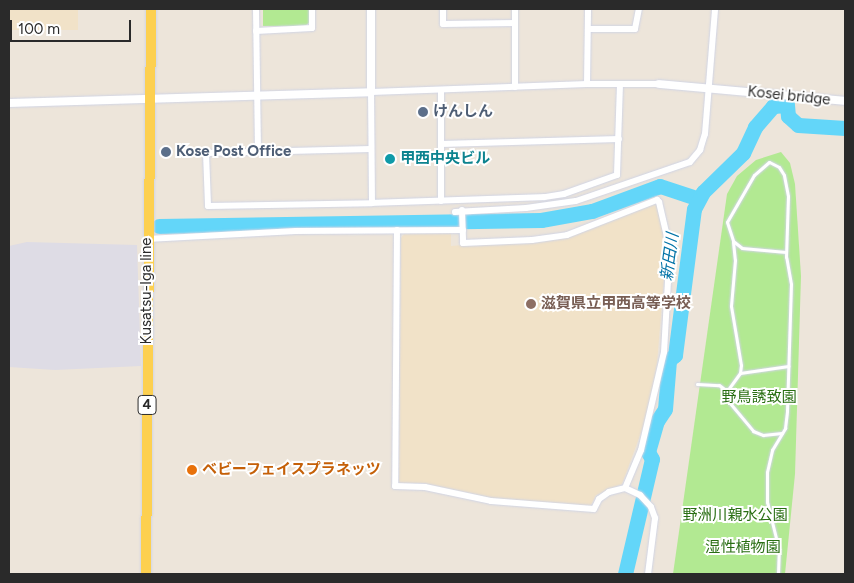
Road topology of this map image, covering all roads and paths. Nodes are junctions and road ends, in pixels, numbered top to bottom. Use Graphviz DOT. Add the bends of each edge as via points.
graph roads {
  1 [pos="151,9"];
  2 [pos="256,9"];
  3 [pos="312,9"];
  4 [pos="371,9"];
  5 [pos="443,9"];
  6 [pos="515,9"];
  7 [pos="588,9"];
  8 [pos="639,9"];
  9 [pos="716,9"];
  10 [pos="515,23"];
  11 [pos="588,29"];
  12 [pos="256,31"];
  13 [pos="587,84"];
  14 [pos="620,84"];
  15 [pos="659,84"];
  16 [pos="515,87"];
  17 [pos="710,88"];
  18 [pos="440,90"];
  19 [pos="370,92"];
  20 [pos="256,96"];
  21 [pos="151,98"];
  22 [pos="845,101"];
  23 [pos="9,103"];
  24 [pos="619,139"];
  25 [pos="441,144"];
  26 [pos="371,149"];
  27 [pos="258,151"];
  28 [pos="441,201"];
  29 [pos="372,203"];
  30 [pos="455,212"];
  31 [pos="462,212"];
  32 [pos="462,228"];
  33 [pos="397,230"];
  34 [pos="147,237"];
  35 [pos="733,241"];
  36 [pos="786,252"];
  37 [pos="788,366"];
  38 [pos="740,373"];
  39 [pos="697,384"];
  40 [pos="727,391"];
  41 [pos="782,433"];
  42 [pos="625,488"];
  43 [pos="146,574"];
  44 [pos="648,574"];
  45 [pos="778,574"];
  1 -- 21 [label="main road, Kusatsu-Iga line / 4"];
  2 -- 12 [label="street"];
  3 -- 12 [label="street" via="312,28"];
  4 -- 19 [label="street"];
  5 -- 10 [label="street" via="443,24"];
  6 -- 10 [label="street"];
  7 -- 11 [label="street"];
  8 -- 11 [label="street" via="635,29"];
  9 -- 17 [label="street"];
  10 -- 16 [label="street"];
  11 -- 13 [label="street"];
  12 -- 20 [label="street"];
  13 -- 14 [label="street"];
  13 -- 16 [label="street"];
  14 -- 15 [label="street"];
  14 -- 24 [label="street"];
  15 -- 17 [label="street, Kosei bridge"];
  16 -- 18 [label="street"];
  17 -- 22 [label="street, Kosei bridge"];
  17 -- 31 [label="street" via="705,134 700,150 690,162 576,201"];
  18 -- 19 [label="street"];
  18 -- 25 [label="street"];
  19 -- 20 [label="street"];
  19 -- 26 [label="street"];
  20 -- 21 [label="street"];
  20 -- 27 [label="street"];
  21 -- 23 [label="street"];
  21 -- 34 [label="main road, Kusatsu-Iga line / 4"];
  24 -- 25 [label="street"];
  24 -- 28 [label="street" via="617,175 582,188 544,197"];
  25 -- 28 [label="street"];
  26 -- 27 [label="street"];
  26 -- 29 [label="street"];
  27 -- 29 [label="street" via="206,153 208,206"];
  28 -- 29 [label="street"];
  30 -- 31 [label="street"];
  31 -- 32 [label="street"];
  32 -- 33 [label="street"];
  32 -- 42 [label="street" via="463,243 532,240 567,235 657,200 659,202 668,240 669,263 664,352 644,440"];
  33 -- 34 [label="street"];
  33 -- 42 [label="street" via="395,486 425,487 491,501 594,509 598,499 608,492"];
  34 -- 43 [label="main road, Kusatsu-Iga line / 4"];
  35 -- 36 [label="lane" via="742,248"];
  35 -- 36 [label="lane" via="727,222 732,209 761,166 769,162 779,167 784,175 788,196"];
  35 -- 38 [label="lane" via="735,260 731,306 740,346"];
  36 -- 37 [label="lane" via="791,284"];
  37 -- 38 [label="lane"];
  37 -- 41 [label="lane" via="787,411"];
  38 -- 40 [label="lane"];
  39 -- 40 [label="lane" via="719,385"];
  40 -- 41 [label="lane" via="737,416 753,431 764,435"];
  41 -- 45 [label="lane" via="772,450 767,502 779,550"];
  42 -- 44 [label="street" via="640,495 652,508 655,518"];
}
